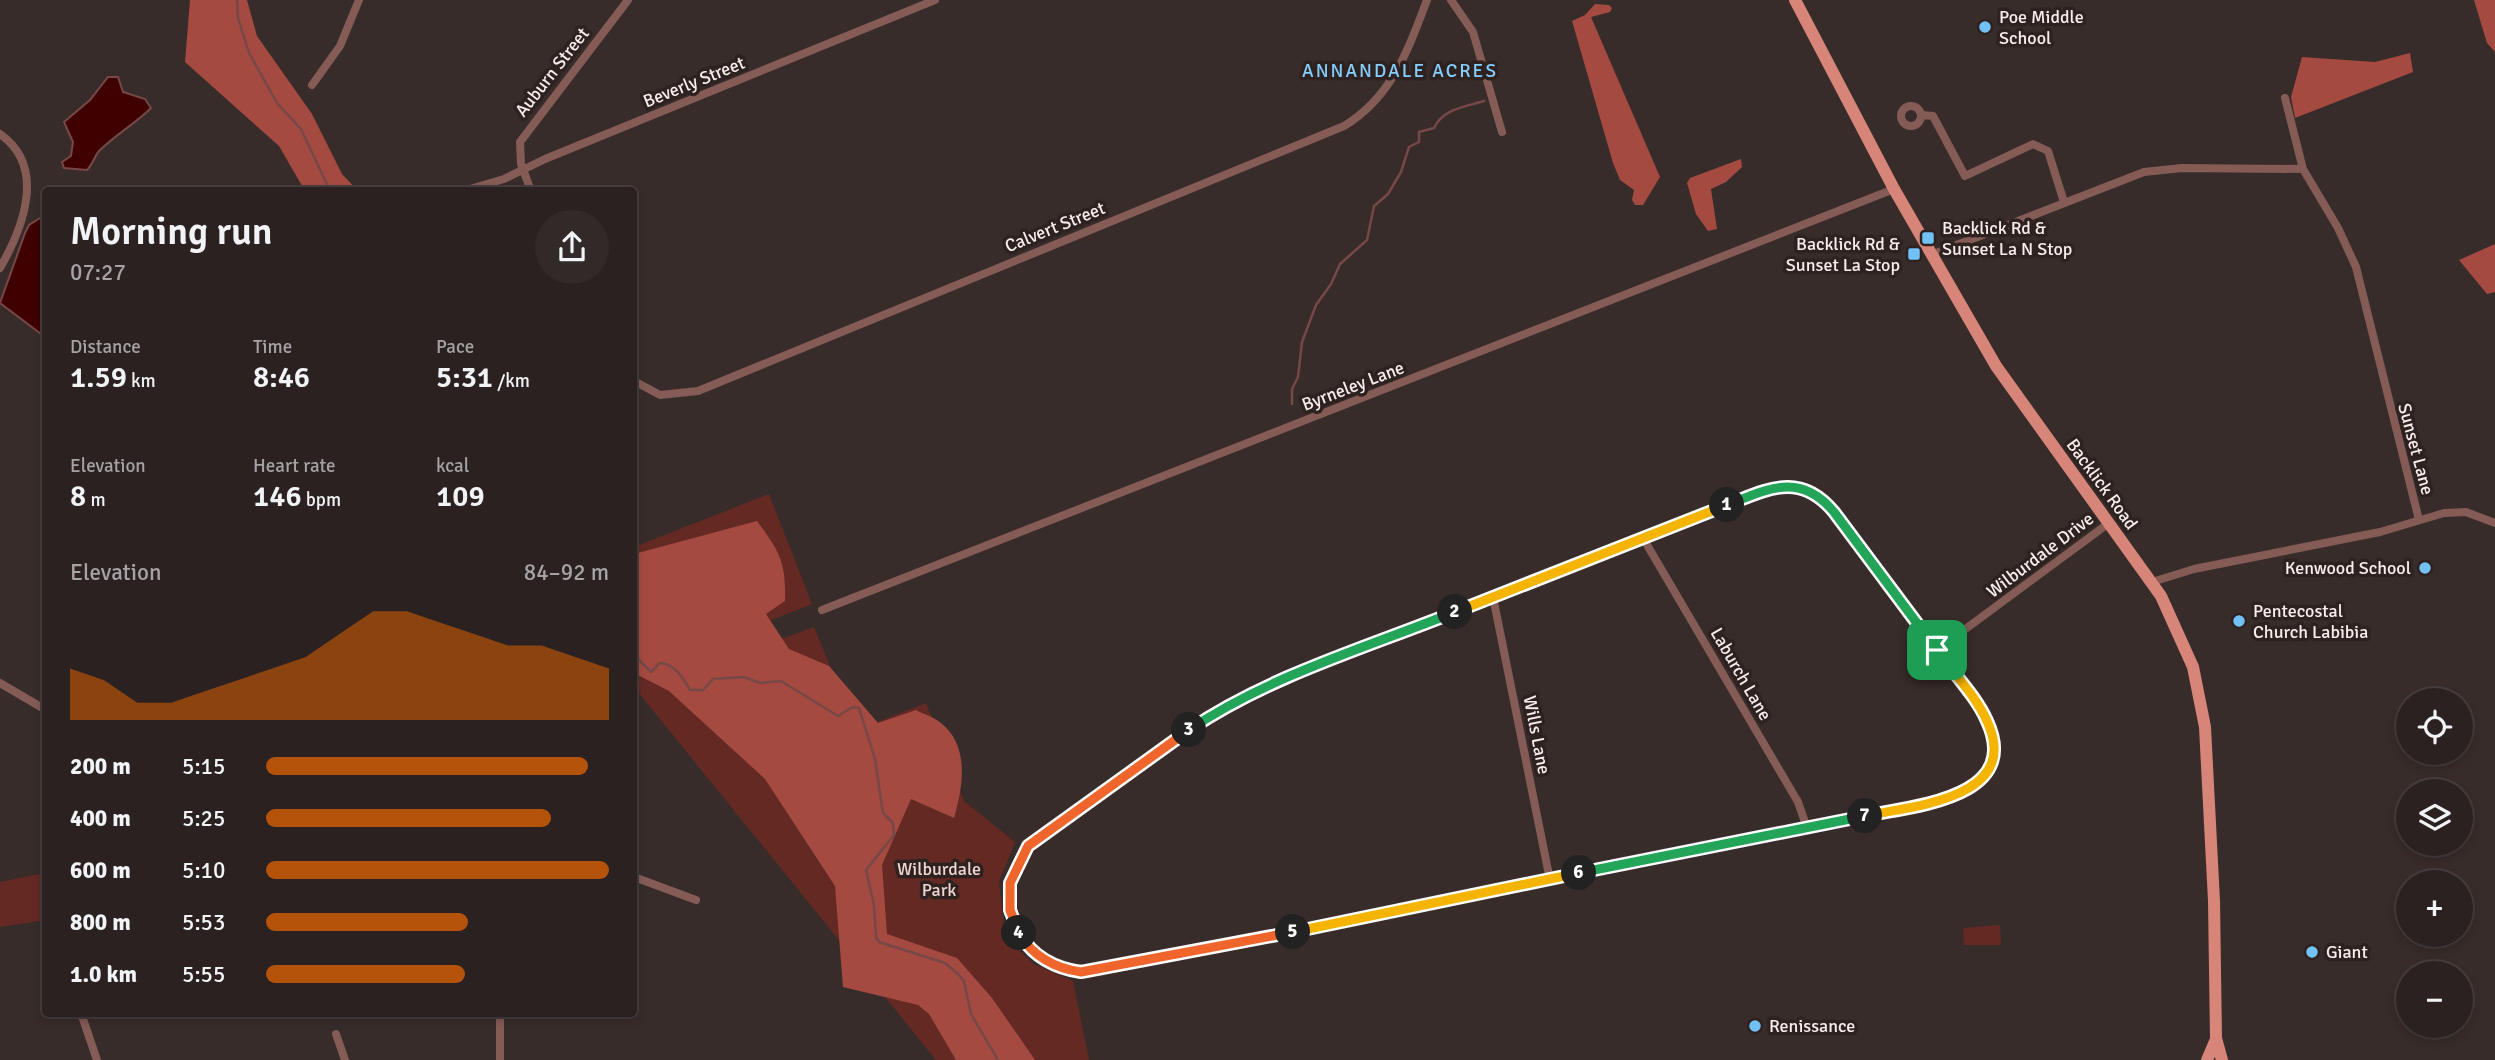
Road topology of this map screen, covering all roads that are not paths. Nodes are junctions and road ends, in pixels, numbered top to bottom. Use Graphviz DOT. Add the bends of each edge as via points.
graph roads {
  1 [pos="359,0"];
  2 [pos="628,0"];
  3 [pos="935,0"];
  4 [pos="1427,0"];
  5 [pos="1451,0"];
  6 [pos="1795,0"];
  7 [pos="312,85"];
  8 [pos="2285,97"];
  9 [pos="1922,115"];
  10 [pos="1503,132"];
  11 [pos="0,134"];
  12 [pos="2303,169"];
  13 [pos="523,170"];
  14 [pos="477,187"];
  15 [pos="529,187"];
  16 [pos="1894,189"];
  17 [pos="2064,202"];
  18 [pos="1931,255"];
  19 [pos="0,268"];
  20 [pos="637,382"];
  21 [pos="2419,520"];
  22 [pos="2109,523"];
  23 [pos="2495,523"];
  24 [pos="1643,538"];
  25 [pos="2152,582"];
  26 [pos="1493,597"];
  27 [pos="822,610"];
  28 [pos="1937,650"];
  29 [pos="0,683"];
  30 [pos="42,708"];
  31 [pos="1807,828"];
  32 [pos="637,878"];
  33 [pos="1550,880"];
  34 [pos="696,900"];
  35 [pos="82,1017"];
  36 [pos="500,1017"];
  37 [pos="336,1034"];
  38 [pos="2216,1038"];
  39 [pos="97,1060"];
  40 [pos="345,1060"];
  41 [pos="500,1060"];
  42 [pos="2207,1060"];
  43 [pos="2222,1060"];
  1 -- 7 [label="street" via="340,46"];
  2 -- 13 [label="street, Auburn Street" via="524,133 519,149"];
  3 -- 13 [label="street, Beverly Street"];
  4 -- 20 [label="street, Calvert Street" via="1395,76 1373,106 1344,126 709,387 667,396 649,392"];
  5 -- 10 [label="street" via="1473,32"];
  6 -- 16 [label="main road, Backlick Road"];
  8 -- 12 [label="street, Sunset Lane"];
  9 -- 17 [label="street" via="1933,116 1965,176 2033,144 2048,151"];
  11 -- 19 [label="street" via="20,157 28,184 25,211"];
  12 -- 17 [label="street" via="2163,169"];
  12 -- 21 [label="street, Sunset Lane" via="2356,267"];
  13 -- 14 [label="street, Beverly Street"];
  13 -- 15 [label="street"];
  16 -- 18 [label="main road, Backlick Road"];
  16 -- 27 [label="street, Byrneley Lane"];
  17 -- 18 [label="street"];
  18 -- 22 [label="main road, Backlick Road" via="1996,366"];
  21 -- 23 [label="street" via="2454,511"];
  21 -- 25 [label="street, Sunset Lane"];
  22 -- 25 [label="main road, Backlick Road"];
  22 -- 28 [label="street, Wilburdale Drive"];
  24 -- 26 [label="street"];
  24 -- 28 [label="street" via="1771,488 1808,490 1834,512"];
  24 -- 31 [label="street, Laburch Lane" via="1798,802"];
  25 -- 38 [label="main road, Backlick Road" via="2185,645 2205,727"];
  26 -- 33 [label="street, Wills Lane"];
  26 -- 33 [label="street" via="1259,689 1221,709 1035,839 1020,857 1009,896 1017,930 1032,950 1054,966 1094,972"];
  28 -- 31 [label="street" via="1989,725 1993,747 1981,779 1953,798"];
  29 -- 30 [label="street"];
  31 -- 33 [label="street"];
  32 -- 34 [label="street"];
  35 -- 39 [label="street"];
  36 -- 41 [label="street"];
  37 -- 40 [label="street"];
  38 -- 42 [label="main road, Backlick Road"];
  38 -- 43 [label="main road, Backlick Road"];
}
